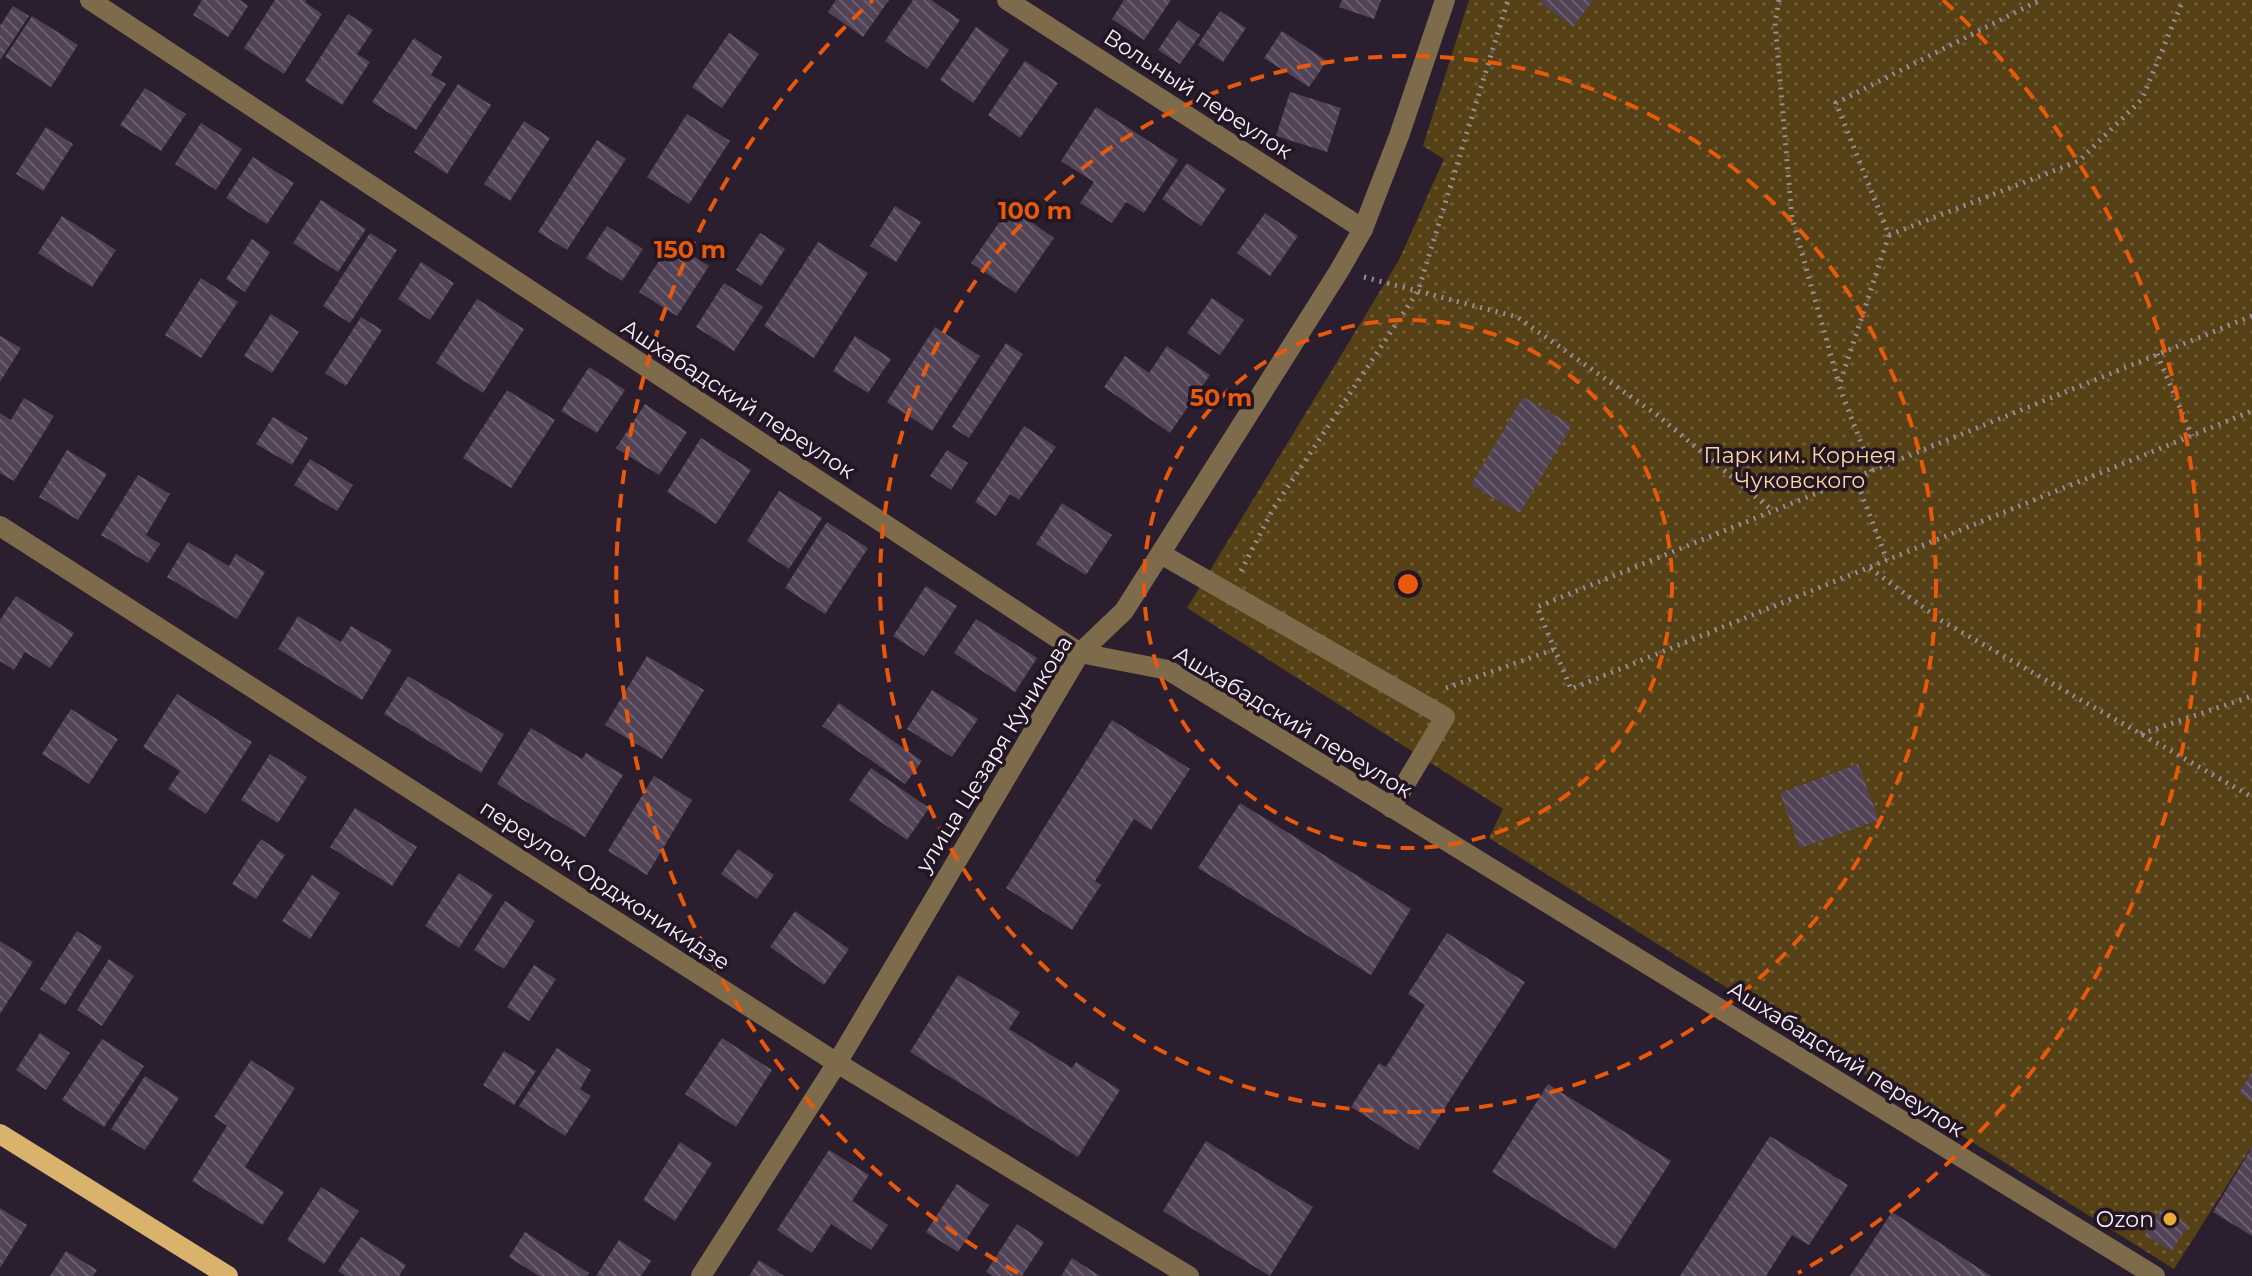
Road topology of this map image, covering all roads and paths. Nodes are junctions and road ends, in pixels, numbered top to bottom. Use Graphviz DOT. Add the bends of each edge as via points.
graph roads {
  1 [pos="90,0"];
  2 [pos="1007,0"];
  3 [pos="1445,0"];
  4 [pos="1508,0"];
  5 [pos="1779,0"];
  6 [pos="2040,0"];
  7 [pos="2183,0"];
  8 [pos="1363,229"];
  9 [pos="1889,235"];
  10 [pos="1339,271"];
  11 [pos="1418,291"];
  12 [pos="2252,316"];
  13 [pos="2157,354"];
  14 [pos="1839,386"];
  15 [pos="2252,411"];
  16 [pos="2192,436"];
  17 [pos="1872,471"];
  18 [pos="1855,477"];
  19 [pos="1773,511"];
  20 [pos="0,526"];
  21 [pos="1161,554"];
  22 [pos="1887,560"];
  23 [pos="1870,568"];
  24 [pos="1229,593"];
  25 [pos="1555,649"];
  26 [pos="1080,653"];
  27 [pos="2252,696"];
  28 [pos="1425,706"];
  29 [pos="2141,734"];
  30 [pos="2252,797"];
  31 [pos="1391,808"];
  32 [pos="837,1063"];
  33 [pos="0,1134"];
  34 [pos="228,1276"];
  35 [pos="701,1276"];
  36 [pos="1189,1276"];
  37 [pos="2155,1276"];
  1 -- 26 [label="street, Ашхабадский переулок"];
  2 -- 8 [label="street, Вольный переулок"];
  3 -- 8 [label="street, улица Цезаря Куникова"];
  4 -- 11 [label="path"];
  5 -- 14 [label="path" via="1775,23 1792,218"];
  6 -- 9 [label="path" via="1836,103"];
  7 -- 9 [label="path" via="2142,99 2079,161"];
  8 -- 10 [label="street, улица Цезаря Куникова"];
  9 -- 14 [label="path"];
  10 -- 11 [label="path"];
  10 -- 21 [label="street, улица Цезаря Куникова"];
  11 -- 19 [label="path" via="1517,317 1657,415"];
  11 -- 24 [label="path" via="1273,509"];
  12 -- 13 [label="path"];
  13 -- 16 [label="path"];
  13 -- 17 [label="path"];
  14 -- 17 [label="path"];
  15 -- 16 [label="path"];
  16 -- 22 [label="path"];
  17 -- 18 [label="path"];
  18 -- 19 [label="path"];
  18 -- 22 [label="path"];
  19 -- 25 [label="path" via="1537,607"];
  20 -- 32 [label="street, переулок Орджоникидзе"];
  21 -- 24 [label="street"];
  21 -- 26 [label="street, улица Цезаря Куникова" via="1124,611"];
  22 -- 23 [label="path"];
  23 -- 25 [label="path" via="1571,689"];
  23 -- 29 [label="path" via="1942,621"];
  24 -- 28 [label="street"];
  25 -- 28 [label="path" via="1431,693"];
  26 -- 31 [label="street, Ашхабадский переулок" via="1168,670"];
  26 -- 32 [label="street, улица Цезаря Куникова"];
  27 -- 29 [label="path"];
  28 -- 31 [label="street" via="1445,717"];
  29 -- 30 [label="path"];
  31 -- 37 [label="street, Ашхабадский переулок"];
  32 -- 35 [label="street, улица Цезаря Куникова"];
  32 -- 36 [label="street, переулок Орджоникидзе"];
  33 -- 34 [label="main road"];
}
